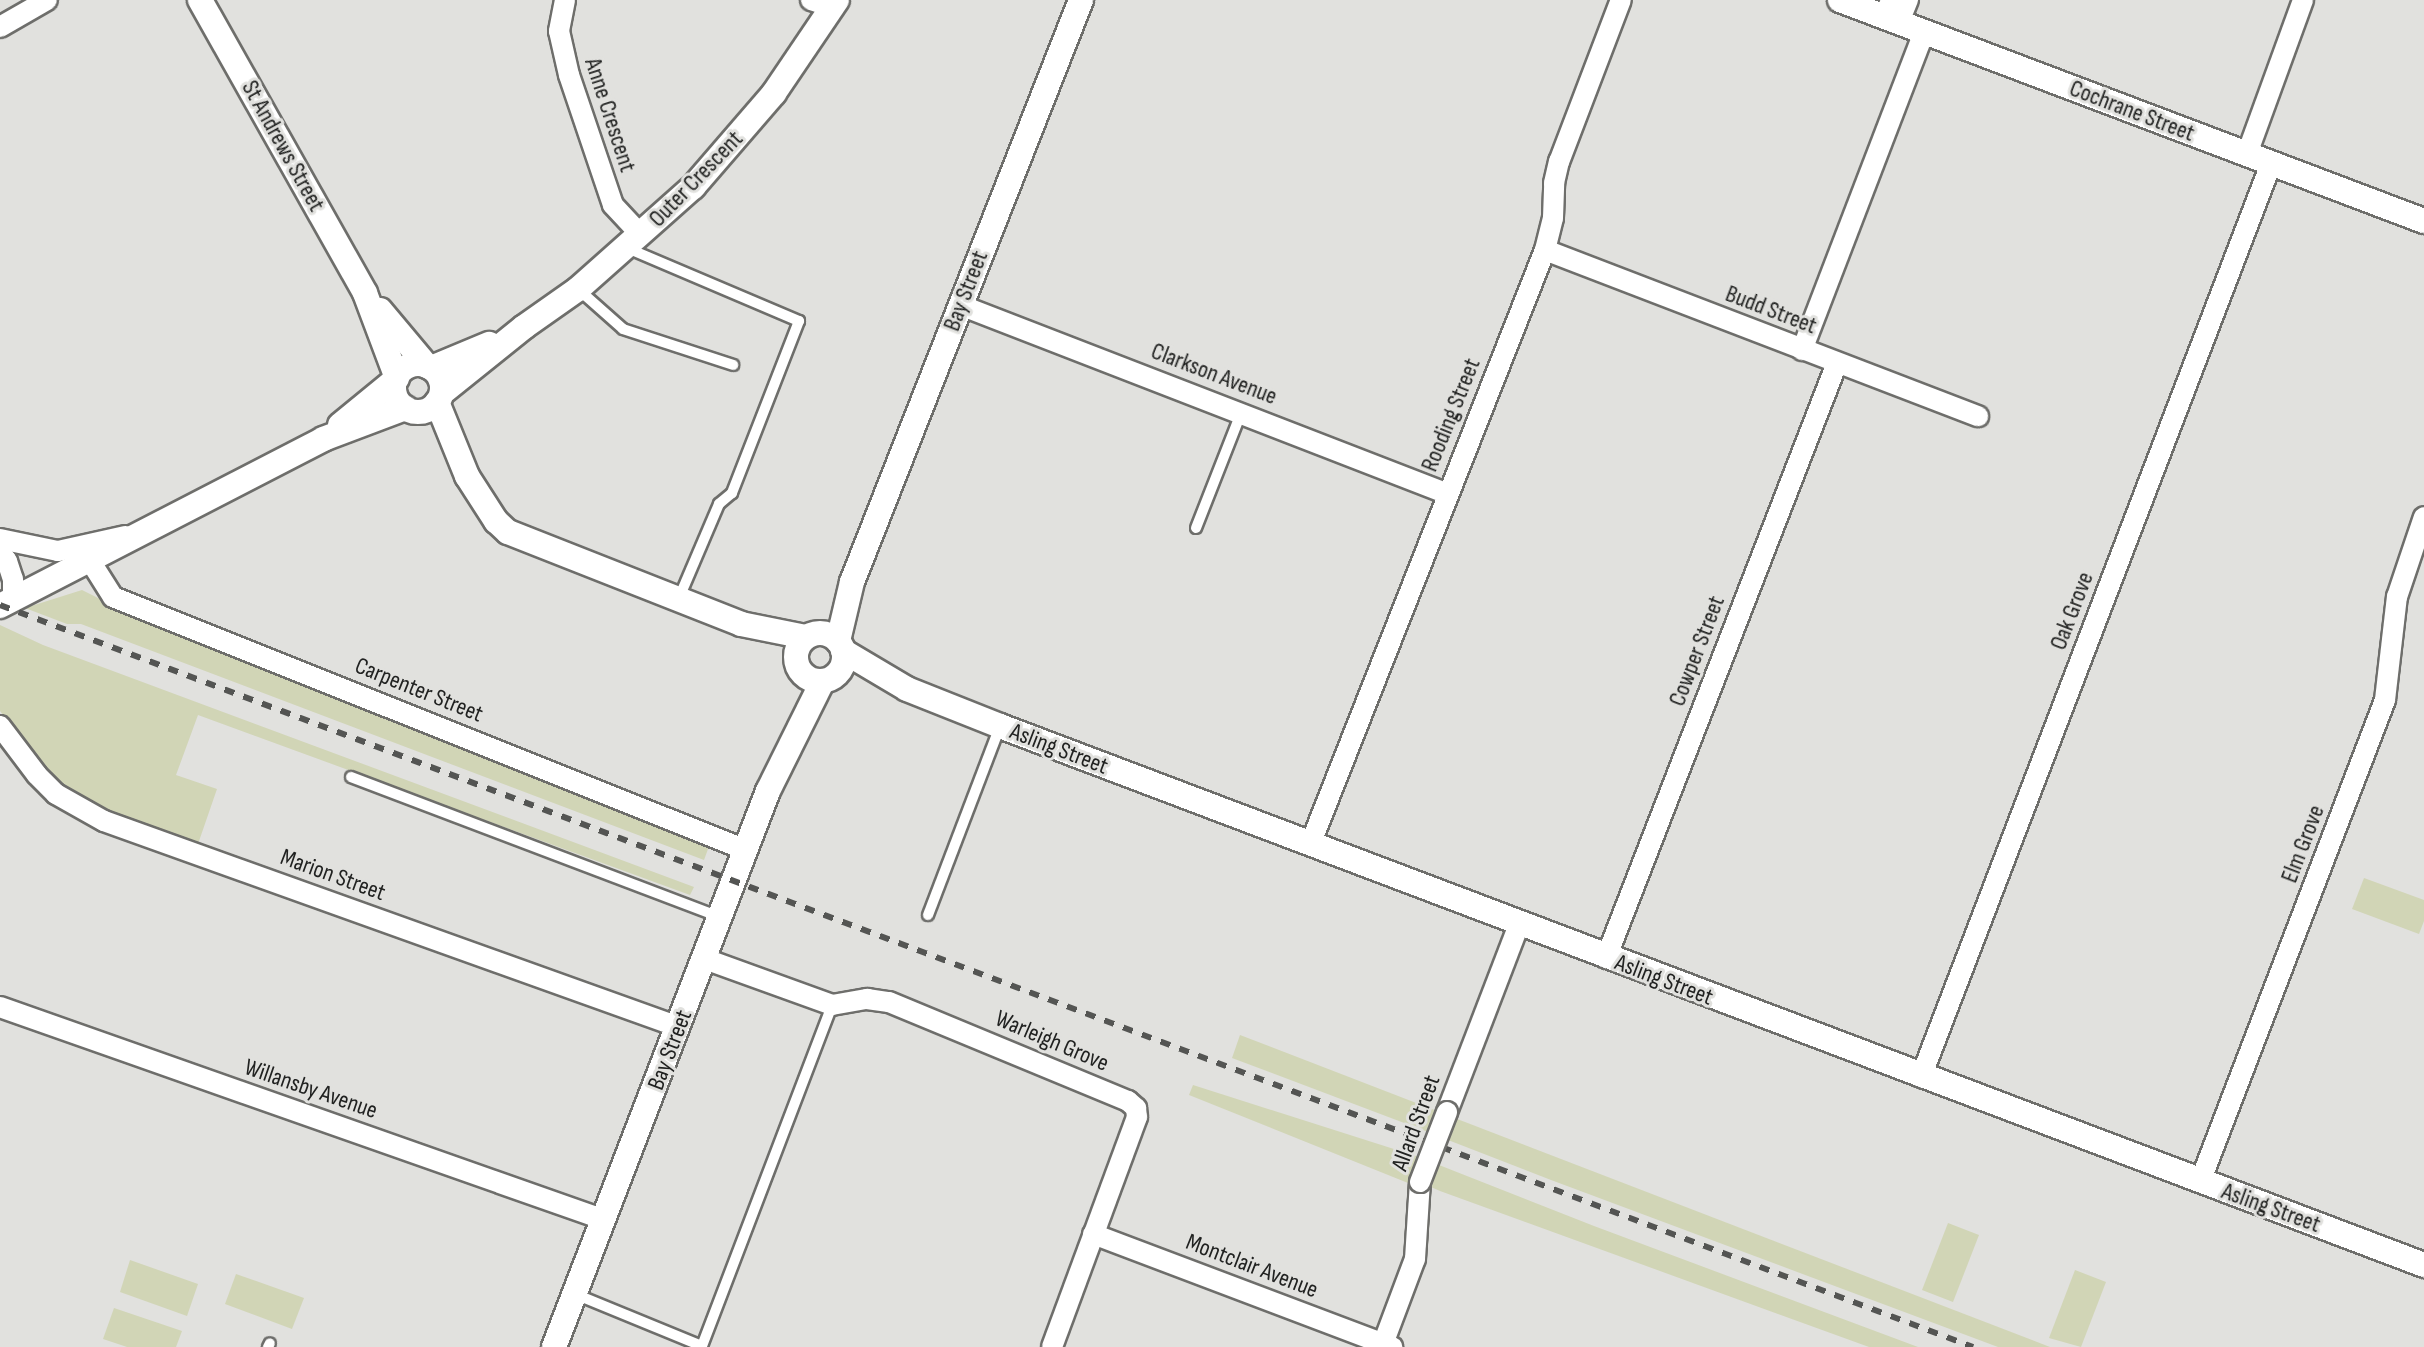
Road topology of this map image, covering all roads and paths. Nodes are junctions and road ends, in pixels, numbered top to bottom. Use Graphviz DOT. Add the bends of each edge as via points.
graph roads {
  1 [pos="47,0"];
  2 [pos="200,0"];
  3 [pos="565,0"];
  4 [pos="1081,0"];
  5 [pos="1621,0"];
  6 [pos="1840,0"];
  7 [pos="2303,0"];
  8 [pos="827,2"];
  9 [pos="1896,10"];
  10 [pos="0,27"];
  11 [pos="1924,32"];
  12 [pos="2247,154"];
  13 [pos="2271,164"];
  14 [pos="2424,221"];
  15 [pos="634,242"];
  16 [pos="1545,250"];
  17 [pos="578,289"];
  18 [pos="365,293"];
  19 [pos="960,305"];
  20 [pos="524,327"];
  21 [pos="1802,350"];
  22 [pos="1837,363"];
  23 [pos="733,365"];
  24 [pos="429,367"];
  25 [pos="396,379"];
  26 [pos="440,398"];
  27 [pos="408,410"];
  28 [pos="1241,413"];
  29 [pos="1978,416"];
  30 [pos="323,439"];
  31 [pos="467,476"];
  32 [pos="1448,494"];
  33 [pos="2424,517"];
  34 [pos="1196,528"];
  35 [pos="138,534"];
  36 [pos="0,539"];
  37 [pos="0,552"];
  38 [pos="89,559"];
  39 [pos="678,600"];
  40 [pos="7,603"];
  41 [pos="821,657"];
  42 [pos="0,726"];
  43 [pos="1000,726"];
  44 [pos="351,777"];
  45 [pos="1310,845"];
  46 [pos="746,850"];
  47 [pos="928,915"];
  48 [pos="720,918"];
  49 [pos="1519,924"];
  50 [pos="1606,958"];
  51 [pos="705,959"];
  52 [pos="832,1005"];
  53 [pos="0,1007"];
  54 [pos="679,1027"];
  55 [pos="1921,1077"];
  56 [pos="2200,1182"];
  57 [pos="605,1220"];
  58 [pos="1093,1234"];
  59 [pos="2424,1265"];
  60 [pos="575,1294"];
  61 [pos="1388,1345"];
  62 [pos="554,1347"];
  63 [pos="1052,1347"];
  1 -- 10 [label="street"];
  2 -- 18 [label="street, St Andrews Street"];
  3 -- 15 [label="street, Anne Crescent" via="559,31 569,75 613,205"];
  4 -- 19 [label="street, Bay Street"];
  5 -- 16 [label="street, Rooding Street" via="1559,162"];
  6 -- 9 [label="street, Cochrane Street"];
  7 -- 12 [label="street"];
  8 -- 15 [label="street, Outer Crescent" via="774,93 735,141"];
  9 -- 11 [label="street, Cochrane Street"];
  11 -- 12 [label="street, Cochrane Street"];
  11 -- 21 [label="street"];
  12 -- 13 [label="street, Cochrane Street"];
  13 -- 14 [label="street, Cochrane Street"];
  13 -- 55 [label="street, Oak Grove"];
  15 -- 17 [label="street, Outer Crescent"];
  15 -- 39 [label="lane" via="799,321 732,493 719,504"];
  16 -- 21 [label="street, Budd Street"];
  16 -- 32 [label="street, Rooding Street"];
  17 -- 20 [label="street, Outer Crescent"];
  17 -- 23 [label="lane" via="623,329"];
  18 -- 24 [label="street, St Andrews Street"];
  18 -- 25 [label="street, St Andrews Street"];
  19 -- 28 [label="street, Clarkson Avenue"];
  19 -- 41 [label="street, Bay Street"];
  20 -- 24 [label="street, Outer Crescent"];
  20 -- 26 [label="street, Outer Crescent"];
  21 -- 22 [label="street, Budd Street"];
  22 -- 29 [label="street, Budd Street"];
  22 -- 50 [label="street, Cowper Street"];
  24 -- 25 [label="street" via="406,367"];
  24 -- 26 [label="street" via="441,379"];
  25 -- 27 [label="street" via="396,396"];
  25 -- 30 [label="street"];
  26 -- 27 [label="street" via="426,411"];
  26 -- 31 [label="street"];
  27 -- 30 [label="street"];
  27 -- 31 [label="street"];
  28 -- 32 [label="street, Clarkson Avenue"];
  28 -- 34 [label="lane"];
  30 -- 35 [label="street"];
  31 -- 39 [label="street" via="508,532"];
  32 -- 45 [label="street, Rooding Street"];
  33 -- 56 [label="street, Elm Grove" via="2397,597 2385,700"];
  35 -- 36 [label="street" via="58,551"];
  35 -- 38 [label="street"];
  37 -- 40 [label="street" via="13,579"];
  38 -- 40 [label="street"];
  38 -- 46 [label="street, Carpenter Street" via="113,597"];
  39 -- 41 [label="street"];
  41 -- 43 [label="street, Asling Street"];
  41 -- 46 [label="street, Bay Street"];
  42 -- 54 [label="street, Marion Street" via="56,794 104,821"];
  43 -- 45 [label="street, Asling Street"];
  43 -- 47 [label="lane"];
  44 -- 48 [label="lane"];
  45 -- 49 [label="street, Asling Street"];
  46 -- 48 [label="street, Bay Street"];
  48 -- 51 [label="street, Bay Street"];
  49 -- 50 [label="street, Asling Street"];
  49 -- 61 [label="street, Allard Street, bridge" via="1420,1182 1415,1259"];
  50 -- 55 [label="street, Asling Street"];
  51 -- 52 [label="street, Warleigh Grove"];
  51 -- 54 [label="street, Bay Street"];
  52 -- 58 [label="street, Warleigh Grove" via="867,999 889,1002 1133,1104 1137,1117"];
  52 -- 60 [label="lane" via="702,1346"];
  53 -- 57 [label="street, Willansby Avenue"];
  54 -- 57 [label="street, Bay Street"];
  55 -- 56 [label="street, Asling Street"];
  56 -- 59 [label="street, Asling Street"];
  57 -- 60 [label="street, Bay Street"];
  58 -- 61 [label="street, Montclair Avenue"];
  58 -- 63 [label="street, Warleigh Grove"];
  60 -- 62 [label="street, Bay Street"];
}
